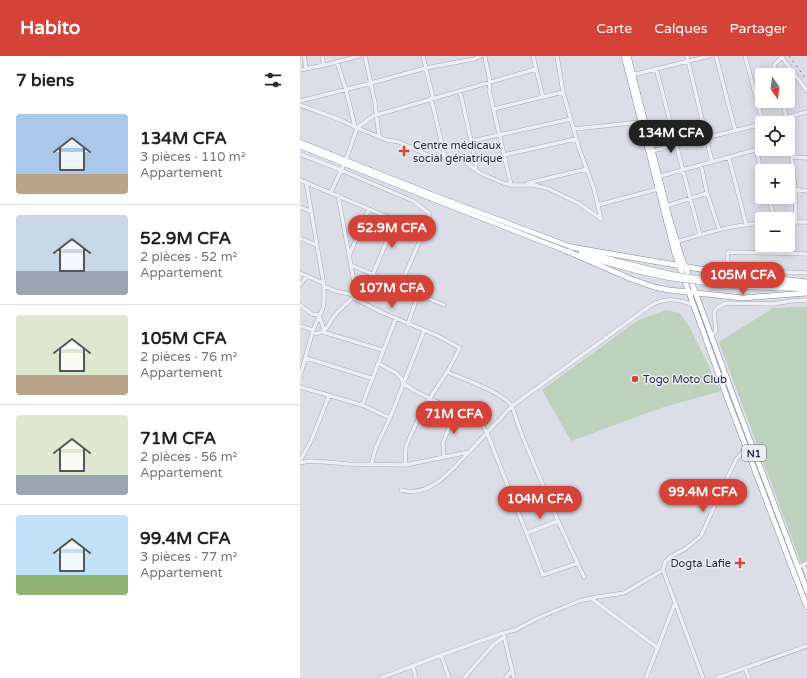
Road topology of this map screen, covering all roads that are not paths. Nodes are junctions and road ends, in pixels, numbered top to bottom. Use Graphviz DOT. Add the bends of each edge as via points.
graph roads {
  1 [pos="304,56"];
  2 [pos="322,56"];
  3 [pos="358,56"];
  4 [pos="365,56"];
  5 [pos="423,56"];
  6 [pos="481,56"];
  7 [pos="484,56"];
  8 [pos="533,56"];
  9 [pos="557,56"];
  10 [pos="624,56"];
  11 [pos="628,56"];
  12 [pos="709,56"];
  13 [pos="716,56"];
  14 [pos="744,56"];
  15 [pos="782,56"];
  16 [pos="688,58"];
  17 [pos="337,62"];
  18 [pos="324,65"];
  19 [pos="306,68"];
  20 [pos="426,68"];
  21 [pos="656,68"];
  22 [pos="774,68"];
  23 [pos="536,69"];
  24 [pos="300,70"];
  25 [pos="631,75"];
  26 [pos="491,82"];
  27 [pos="371,83"];
  28 [pos="346,90"];
  29 [pos="460,91"];
  30 [pos="807,91"];
  31 [pos="563,92"];
  32 [pos="543,97"];
  33 [pos="432,98"];
  34 [pos="300,101"];
  35 [pos="300,105"];
  36 [pos="494,109"];
  37 [pos="807,112"];
  38 [pos="376,114"];
  39 [pos="761,116"];
  40 [pos="793,116"];
  41 [pos="571,118"];
  42 [pos="352,119"];
  43 [pos="343,121"];
  44 [pos="641,122"];
  45 [pos="755,125"];
  46 [pos="356,128"];
  47 [pos="574,129"];
  48 [pos="735,130"];
  49 [pos="500,134"];
  50 [pos="379,136"];
  51 [pos="706,137"];
  52 [pos="576,139"];
  53 [pos="472,140"];
  54 [pos="300,142"];
  55 [pos="676,145"];
  56 [pos="300,146"];
  57 [pos="755,150"];
  58 [pos="652,151"];
  59 [pos="300,154"];
  60 [pos="504,155"];
  61 [pos="445,157"];
  62 [pos="792,157"];
  63 [pos="729,158"];
  64 [pos="807,158"];
  65 [pos="345,162"];
  66 [pos="712,162"];
  67 [pos="793,164"];
  68 [pos="701,165"];
  69 [pos="587,169"];
  70 [pos="341,170"];
  71 [pos="476,170"];
  72 [pos="683,170"];
  73 [pos="657,177"];
  74 [pos="300,180"];
  75 [pos="306,182"];
  76 [pos="511,185"];
  77 [pos="521,185"];
  78 [pos="658,189"];
  79 [pos="795,189"];
  80 [pos="807,191"];
  81 [pos="331,192"];
  82 [pos="707,193"];
  83 [pos="338,195"];
  84 [pos="690,199"];
  85 [pos="598,205"];
  86 [pos="666,206"];
  87 [pos="300,207"];
  88 [pos="370,209"];
  89 [pos="310,211"];
  90 [pos="396,219"];
  91 [pos="796,221"];
  92 [pos="807,222"];
  93 [pos="746,224"];
  94 [pos="755,224"];
  95 [pos="425,229"];
  96 [pos="719,229"];
  97 [pos="700,235"];
  98 [pos="300,238"];
  99 [pos="676,242"];
  100 [pos="316,244"];
  101 [pos="569,249"];
  102 [pos="784,253"];
  103 [pos="675,254"];
  104 [pos="807,254"];
  105 [pos="349,256"];
  106 [pos="664,263"];
  107 [pos="351,265"];
  108 [pos="682,267"];
  109 [pos="300,273"];
  110 [pos="373,274"];
  111 [pos="807,274"];
  112 [pos="307,276"];
  113 [pos="708,281"];
  114 [pos="807,282"];
  115 [pos="323,284"];
  116 [pos="300,285"];
  117 [pos="807,285"];
  118 [pos="400,286"];
  119 [pos="807,289"];
  120 [pos="690,293"];
  121 [pos="807,293"];
  122 [pos="418,294"];
  123 [pos="696,294"];
  124 [pos="711,295"];
  125 [pos="354,296"];
  126 [pos="807,300"];
  127 [pos="697,304"];
  128 [pos="444,305"];
  129 [pos="300,306"];
  130 [pos="319,315"];
  131 [pos="396,318"];
  132 [pos="702,320"];
  133 [pos="408,324"];
  134 [pos="300,326"];
  135 [pos="424,330"];
  136 [pos="324,331"];
  137 [pos="313,332"];
  138 [pos="712,335"];
  139 [pos="382,350"];
  140 [pos="306,358"];
  141 [pos="378,363"];
  142 [pos="447,372"];
  143 [pos="300,377"];
  144 [pos="371,378"];
  145 [pos="403,383"];
  146 [pos="300,387"];
  147 [pos="329,396"];
  148 [pos="429,398"];
  149 [pos="362,405"];
  150 [pos="512,406"];
  151 [pos="455,411"];
  152 [pos="390,418"];
  153 [pos="487,433"];
  154 [pos="746,448"];
  155 [pos="469,452"];
  156 [pos="444,458"];
  157 [pos="300,461"];
  158 [pos="371,465"];
  159 [pos="405,465"];
  160 [pos="401,490"];
  161 [pos="558,521"];
  162 [pos="527,533"];
  163 [pos="578,563"];
  164 [pos="800,566"];
  165 [pos="663,570"];
  166 [pos="807,574"];
  167 [pos="584,577"];
  168 [pos="806,584"];
  169 [pos="807,591"];
  170 [pos="592,599"];
  171 [pos="675,602"];
  172 [pos="807,608"];
  173 [pos="504,635"];
  174 [pos="807,646"];
  175 [pos="658,648"];
  176 [pos="441,655"];
  177 [pos="413,667"];
  178 [pos="745,668"];
  179 [pos="512,671"];
  180 [pos="381,678"];
  181 [pos="416,678"];
  182 [pos="449,678"];
  183 [pos="464,678"];
  184 [pos="505,678"];
  185 [pos="514,678"];
  186 [pos="646,678"];
  187 [pos="703,678"];
  188 [pos="717,678"];
  189 [pos="749,678"];
  1 -- 19 [label="street"];
  2 -- 18 [label="street"];
  3 -- 17 [label="street"];
  4 -- 27 [label="street"];
  5 -- 20 [label="street"];
  6 -- 20 [label="street"];
  7 -- 26 [label="street"];
  8 -- 23 [label="street"];
  9 -- 31 [label="street"];
  10 -- 25 [label="highway, N1"];
  11 -- 25 [label="highway, N1"];
  12 -- 16 [label="street"];
  13 -- 48 [label="street"];
  14 -- 39 [label="street"];
  15 -- 22 [label="street"];
  15 -- 30 [label="street"];
  16 -- 21 [label="street"];
  16 -- 51 [label="street"];
  17 -- 18 [label="street"];
  17 -- 28 [label="street"];
  18 -- 19 [label="street"];
  19 -- 24 [label="street"];
  20 -- 27 [label="street"];
  20 -- 33 [label="street"];
  21 -- 25 [label="street"];
  21 -- 55 [label="street"];
  23 -- 26 [label="street"];
  23 -- 32 [label="street"];
  25 -- 44 [label="highway, N1"];
  25 -- 58 [label="highway, N1"];
  26 -- 29 [label="street"];
  26 -- 36 [label="street" via="489,90"];
  27 -- 28 [label="street"];
  27 -- 38 [label="street"];
  28 -- 34 [label="street"];
  28 -- 42 [label="street"];
  29 -- 33 [label="street"];
  29 -- 53 [label="street"];
  31 -- 32 [label="street"];
  31 -- 41 [label="street"];
  32 -- 36 [label="street"];
  33 -- 38 [label="street"];
  33 -- 61 [label="street"];
  35 -- 43 [label="street"];
  36 -- 49 [label="street"];
  37 -- 40 [label="street"];
  38 -- 46 [label="street"];
  38 -- 50 [label="street"];
  41 -- 47 [label="street"];
  41 -- 49 [label="street"];
  42 -- 43 [label="street"];
  42 -- 46 [label="street"];
  43 -- 46 [label="street"];
  44 -- 47 [label="street"];
  44 -- 73 [label="highway, N1"];
  45 -- 48 [label="street"];
  46 -- 50 [label="street"];
  46 -- 65 [label="street"];
  47 -- 52 [label="street"];
  48 -- 51 [label="street"];
  49 -- 53 [label="street"];
  49 -- 60 [label="street"];
  50 -- 61 [label="street" via="400,142 430,156"];
  51 -- 55 [label="street"];
  51 -- 66 [label="street"];
  52 -- 60 [label="street"];
  52 -- 69 [label="street"];
  53 -- 71 [label="street"];
  54 -- 65 [label="main road"];
  55 -- 58 [label="street"];
  55 -- 72 [label="street"];
  56 -- 65 [label="main road"];
  57 -- 63 [label="street"];
  58 -- 73 [label="highway, N1"];
  59 -- 70 [label="street"];
  60 -- 76 [label="street"];
  61 -- 71 [label="street" via="462,160"];
  62 -- 64 [label="street"];
  62 -- 67 [label="street"];
  63 -- 66 [label="street"];
  63 -- 93 [label="street"];
  65 -- 70 [label="street"];
  65 -- 101 [label="main road"];
  66 -- 68 [label="street"];
  68 -- 72 [label="street"];
  68 -- 82 [label="street"];
  69 -- 77 [label="street"];
  69 -- 85 [label="street"];
  70 -- 81 [label="street"];
  70 -- 95 [label="street" via="423,207 430,215"];
  71 -- 76 [label="street"];
  72 -- 73 [label="street"];
  72 -- 84 [label="street"];
  73 -- 78 [label="highway, N1"];
  73 -- 86 [label="highway, N1"];
  74 -- 75 [label="street"];
  75 -- 81 [label="street"];
  75 -- 89 [label="street"];
  76 -- 77 [label="street"];
  77 -- 85 [label="street" via="549,189 601,218"];
  78 -- 85 [label="street"];
  78 -- 103 [label="highway, N1"];
  79 -- 80 [label="street"];
  79 -- 91 [label="street"];
  81 -- 83 [label="street"];
  82 -- 84 [label="street"];
  82 -- 96 [label="street"];
  83 -- 88 [label="street"];
  83 -- 105 [label="street"];
  84 -- 86 [label="street"];
  84 -- 97 [label="street"];
  86 -- 99 [label="highway, N1"];
  87 -- 89 [label="street"];
  88 -- 90 [label="street"];
  88 -- 105 [label="street"];
  89 -- 100 [label="street"];
  90 -- 95 [label="street"];
  90 -- 110 [label="street"];
  91 -- 92 [label="street"];
  93 -- 94 [label="street"];
  93 -- 96 [label="street"];
  95 -- 118 [label="street"];
  96 -- 97 [label="street"];
  97 -- 99 [label="street"];
  98 -- 100 [label="street"];
  99 -- 108 [label="highway, N1"];
  100 -- 115 [label="street"];
  101 -- 106 [label="highway"];
  101 -- 113 [label="main road, bridge" via="670,276"];
  101 -- 120 [label="highway" via="640,282"];
  102 -- 104 [label="street"];
  102 -- 111 [label="street" via="728,252 727,260 731,268"];
  103 -- 106 [label="highway" via="670,261"];
  103 -- 108 [label="highway, N1"];
  105 -- 107 [label="street"];
  106 -- 108 [label="highway"];
  107 -- 110 [label="street"];
  107 -- 125 [label="street" via="356,289"];
  108 -- 114 [label="highway"];
  108 -- 120 [label="highway, N1"];
  108 -- 123 [label="highway, N1"];
  109 -- 112 [label="street"];
  110 -- 118 [label="street"];
  112 -- 115 [label="street"];
  112 -- 116 [label="street"];
  113 -- 117 [label="main road"];
  113 -- 119 [label="main road" via="745,287"];
  115 -- 125 [label="street" via="335,291"];
  115 -- 130 [label="street" via="324,304"];
  118 -- 122 [label="street"];
  120 -- 123 [label="highway"];
  120 -- 127 [label="highway, N1"];
  121 -- 124 [label="highway" via="743,298"];
  122 -- 128 [label="street"];
  122 -- 133 [label="street"];
  123 -- 124 [label="highway"];
  123 -- 127 [label="highway, N1"];
  124 -- 127 [label="highway"];
  125 -- 131 [label="street"];
  125 -- 136 [label="street"];
  126 -- 138 [label="street" via="773,304 726,303 714,310 716,330"];
  127 -- 132 [label="highway, N1"];
  127 -- 150 [label="street" via="670,299 656,302"];
  129 -- 130 [label="street" via="312,314"];
  130 -- 136 [label="street"];
  130 -- 137 [label="street"];
  131 -- 133 [label="street"];
  131 -- 139 [label="street"];
  132 -- 138 [label="highway, N1"];
  132 -- 154 [label="highway, N1"];
  133 -- 135 [label="street"];
  134 -- 137 [label="street"];
  135 -- 142 [label="street" via="460,348"];
  135 -- 145 [label="street"];
  136 -- 137 [label="street" via="318,334"];
  136 -- 139 [label="street"];
  137 -- 140 [label="street"];
  138 -- 164 [label="highway, N1"];
  139 -- 141 [label="street"];
  140 -- 143 [label="street"];
  140 -- 144 [label="street"];
  141 -- 144 [label="street"];
  141 -- 145 [label="street" via="401,378"];
  142 -- 148 [label="street"];
  142 -- 150 [label="street" via="491,392"];
  144 -- 149 [label="street"];
  145 -- 148 [label="street"];
  145 -- 152 [label="street"];
  146 -- 147 [label="street"];
  147 -- 149 [label="street"];
  147 -- 157 [label="street"];
  148 -- 151 [label="street"];
  148 -- 159 [label="street" via="406,446"];
  149 -- 152 [label="street"];
  150 -- 153 [label="street"];
  150 -- 161 [label="street"];
  151 -- 153 [label="street" via="478,422"];
  151 -- 156 [label="street" via="443,443"];
  152 -- 158 [label="street" via="376,447"];
  153 -- 155 [label="street"];
  153 -- 162 [label="street"];
  154 -- 164 [label="highway, N1"];
  154 -- 165 [label="street" via="728,474 701,536 670,557 665,562"];
  155 -- 156 [label="street"];
  155 -- 160 [label="street" via="445,477 429,488 414,492"];
  156 -- 159 [label="street"];
  157 -- 158 [label="street"];
  158 -- 159 [label="street"];
  161 -- 162 [label="street"];
  161 -- 163 [label="street"];
  162 -- 163 [label="street" via="543,575"];
  163 -- 167 [label="street"];
  164 -- 166 [label="street"];
  164 -- 168 [label="highway, N1"];
  164 -- 172 [label="highway, N1"];
  165 -- 170 [label="street" via="624,593"];
  165 -- 171 [label="street"];
  168 -- 169 [label="highway, N1"];
  170 -- 173 [label="street" via="579,601"];
  170 -- 175 [label="street"];
  171 -- 175 [label="street"];
  171 -- 187 [label="street"];
  173 -- 176 [label="street"];
  173 -- 179 [label="street"];
  173 -- 183 [label="street"];
  174 -- 178 [label="street"];
  175 -- 186 [label="street"];
  176 -- 177 [label="street"];
  176 -- 182 [label="street"];
  177 -- 180 [label="street"];
  177 -- 181 [label="street"];
  178 -- 188 [label="street"];
  178 -- 189 [label="street"];
  179 -- 184 [label="street"];
  179 -- 185 [label="street"];
}
